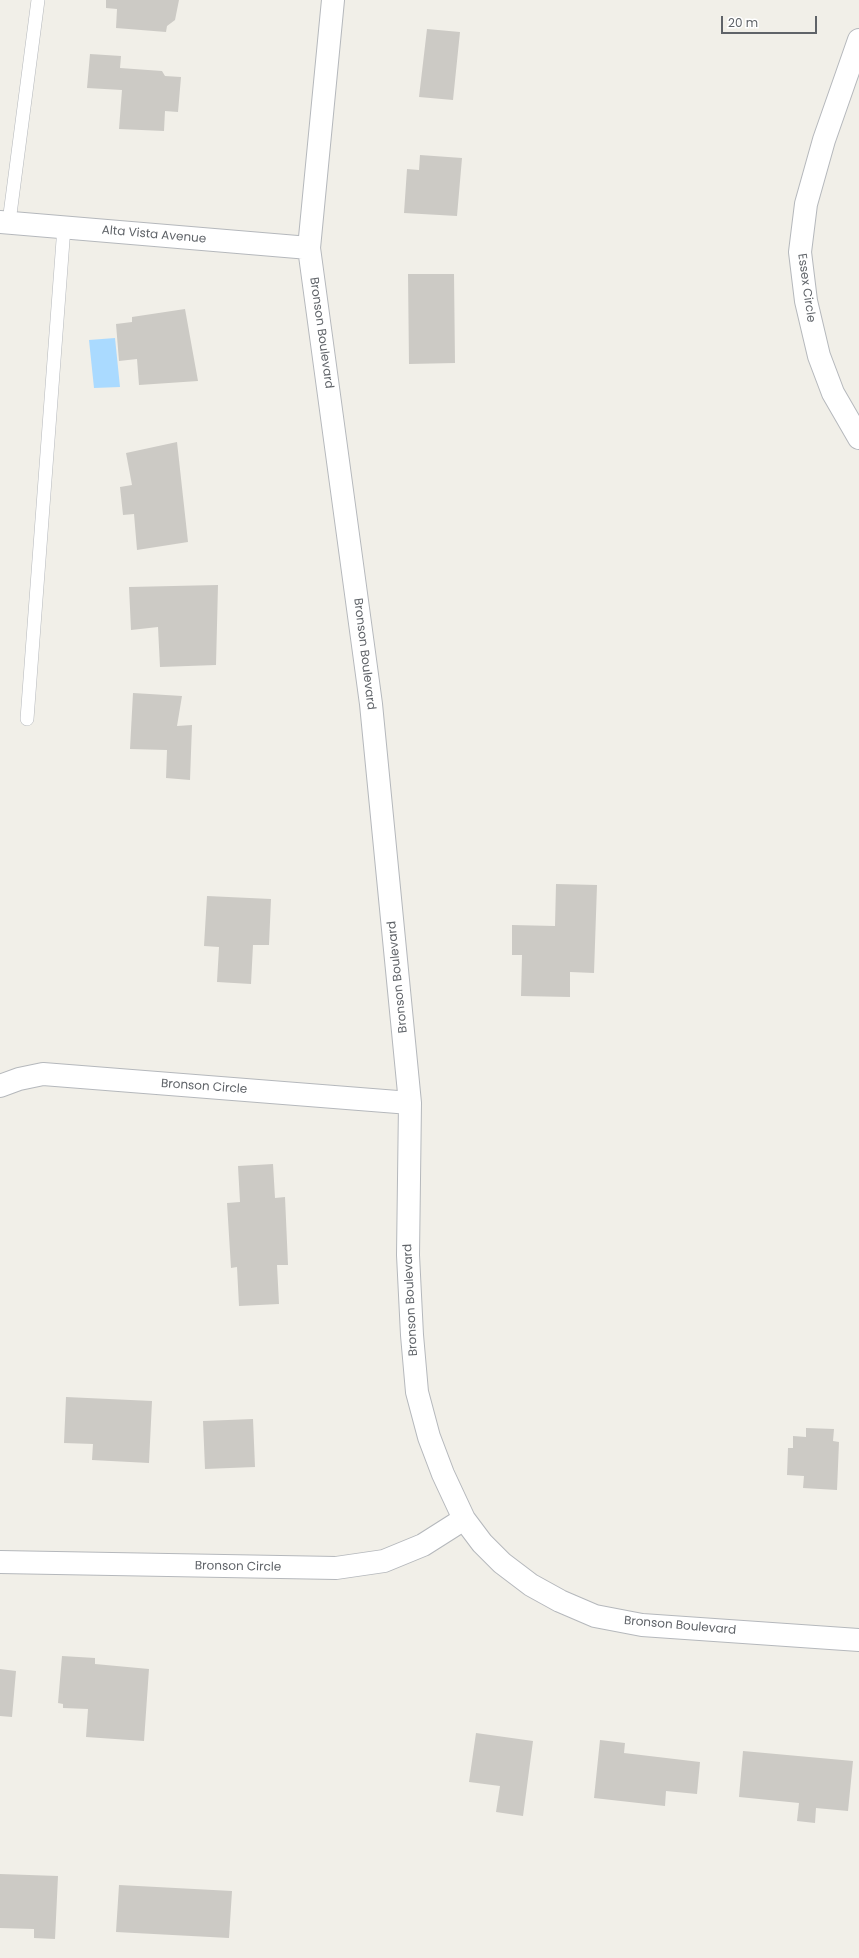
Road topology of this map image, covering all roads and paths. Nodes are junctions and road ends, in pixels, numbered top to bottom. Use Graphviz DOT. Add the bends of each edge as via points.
graph roads {
  1 [pos="38,0"];
  2 [pos="333,0"];
  3 [pos="859,40"];
  4 [pos="4,222"];
  5 [pos="64,227"];
  6 [pos="309,248"];
  7 [pos="859,438"];
  8 [pos="27,720"];
  9 [pos="0,1086"];
  10 [pos="410,1103"];
  11 [pos="464,1519"];
  12 [pos="0,1562"];
  13 [pos="859,1640"];
  1 -- 4 [label="lane"];
  2 -- 6 [label="street, Bronson Boulevard"];
  3 -- 7 [label="street, Essex Circle" via="824,140 806,204 800,252 806,301 819,356 833,393"];
  4 -- 5 [label="street, Alta Vista Avenue"];
  5 -- 6 [label="street, Alta Vista Avenue"];
  5 -- 8 [label="lane"];
  6 -- 10 [label="street, Bronson Boulevard" via="371,704"];
  9 -- 10 [label="street, Bronson Circle" via="18,1079 44,1074"];
  10 -- 11 [label="street, Bronson Boulevard" via="408,1255 417,1392 443,1474"];
  11 -- 12 [label="street, Bronson Circle" via="423,1545 384,1561 336,1568"];
  11 -- 13 [label="street, Bronson Boulevard" via="502,1564 530,1585 595,1616 642,1624"];
}
